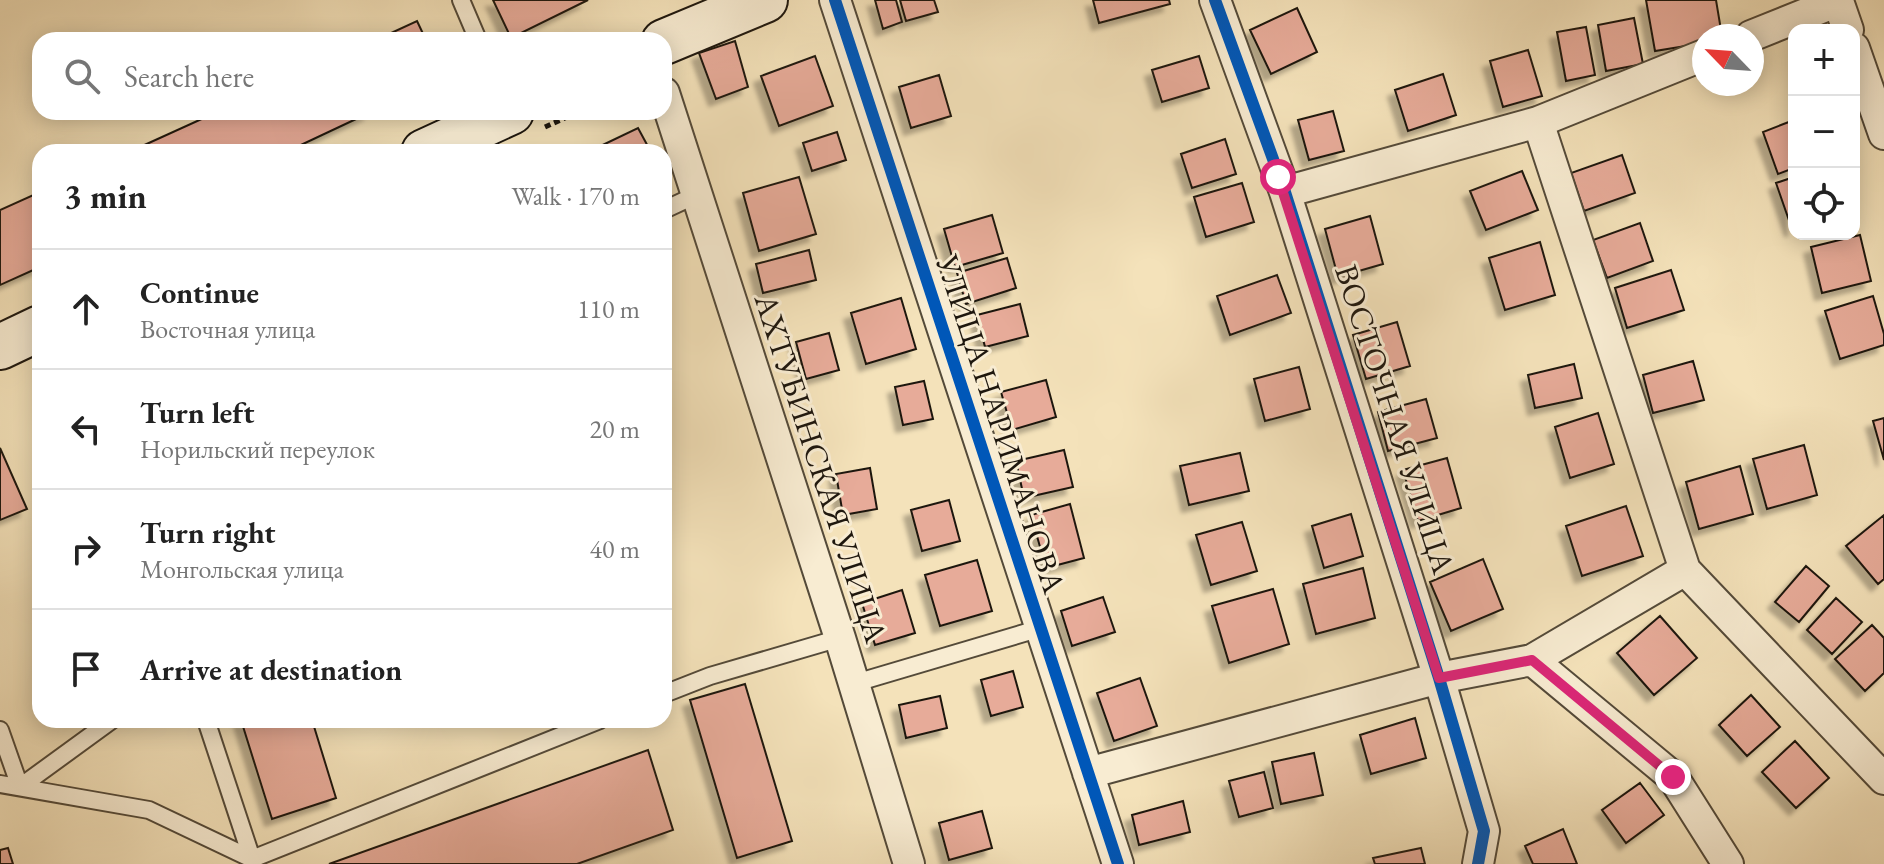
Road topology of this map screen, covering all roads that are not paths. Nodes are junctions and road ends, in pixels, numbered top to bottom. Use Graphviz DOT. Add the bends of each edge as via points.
graph roads {
  1 [pos="461,0"];
  2 [pos="765,0"];
  3 [pos="835,0"];
  4 [pos="1215,0"];
  5 [pos="1838,1"];
  6 [pos="1846,24"];
  7 [pos="1764,31"];
  8 [pos="475,32"];
  9 [pos="672,39"];
  10 [pos="1692,60"];
  11 [pos="1860,65"];
  12 [pos="672,118"];
  13 [pos="492,120"];
  14 [pos="1538,122"];
  15 [pos="1884,134"];
  16 [pos="441,144"];
  17 [pos="1285,192"];
  18 [pos="696,195"];
  19 [pos="672,206"];
  20 [pos="32,332"];
  21 [pos="0,347"];
  22 [pos="1685,570"];
  23 [pos="1041,628"];
  24 [pos="840,638"];
  25 [pos="1532,660"];
  26 [pos="1439,678"];
  27 [pos="852,684"];
  28 [pos="672,691"];
  29 [pos="101,728"];
  30 [pos="209,728"];
  31 [pos="580,728"];
  32 [pos="0,730"];
  33 [pos="1088,773"];
  34 [pos="1884,779"];
  35 [pos="0,784"];
  36 [pos="20,787"];
  37 [pos="252,859"];
  38 [pos="909,864"];
  39 [pos="1118,864"];
  40 [pos="1478,864"];
  41 [pos="1728,864"];
  1 -- 8 [label="lane"];
  2 -- 9 [label="street"];
  3 -- 23 [label="street, УЛИЦА НАРИМАНОВА"];
  4 -- 17 [label="street, ВОСТОЧНАЯ УЛИЦА"];
  5 -- 6 [label="street"];
  5 -- 7 [label="street"];
  10 -- 14 [label="street"];
  11 -- 15 [label="street"];
  12 -- 18 [label="street, АХТУБИНСКАЯ УЛИЦА"];
  13 -- 16 [label="street"];
  14 -- 17 [label="street"];
  14 -- 22 [label="street"];
  17 -- 26 [label="street, ВОСТОЧНАЯ УЛИЦА"];
  18 -- 19 [label="lane"];
  18 -- 24 [label="street, АХТУБИНСКАЯ УЛИЦА"];
  20 -- 21 [label="street"];
  22 -- 25 [label="street"];
  22 -- 34 [label="street"];
  23 -- 27 [label="lane"];
  23 -- 33 [label="street, УЛИЦА НАРИМАНОВА"];
  24 -- 27 [label="street, АХТУБИНСКАЯ УЛИЦА"];
  24 -- 28 [label="lane"];
  25 -- 26 [label="street"];
  25 -- 41 [label="street" via="1673,777"];
  26 -- 33 [label="street"];
  26 -- 40 [label="street, ВОСТОЧНАЯ УЛИЦА" via="1484,831"];
  27 -- 38 [label="street, АХТУБИНСКАЯ УЛИЦА"];
  29 -- 36 [label="lane"];
  30 -- 37 [label="lane"];
  31 -- 37 [label="lane"];
  32 -- 36 [label="lane"];
  33 -- 39 [label="street, УЛИЦА НАРИМАНОВА"];
  35 -- 36 [label="lane"];
  36 -- 37 [label="lane" via="149,810"];
}
